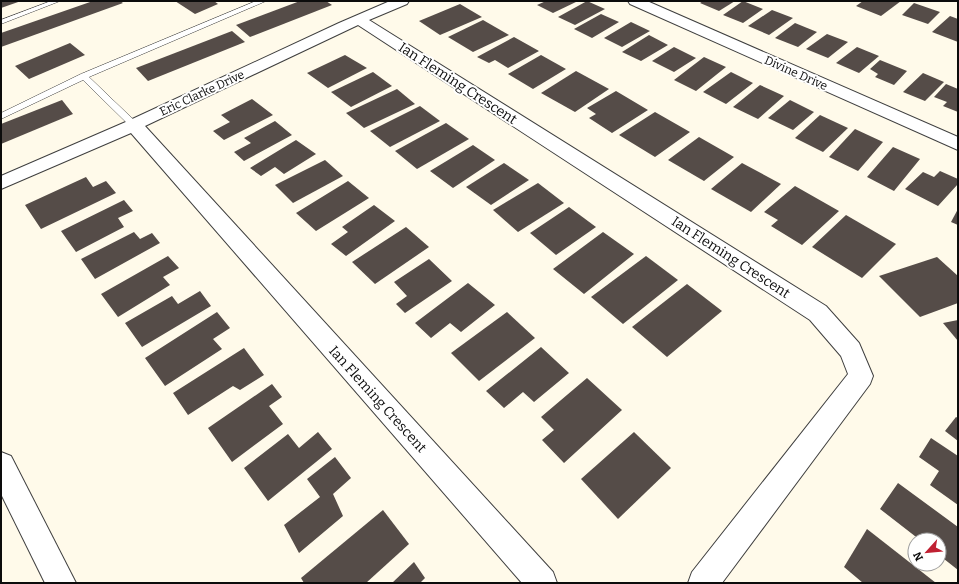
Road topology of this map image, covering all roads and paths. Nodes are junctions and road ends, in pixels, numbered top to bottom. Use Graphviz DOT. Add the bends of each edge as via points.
graph roads {
  1 [pos="57,1"];
  2 [pos="239,1"];
  3 [pos="263,1"];
  4 [pos="402,1"];
  5 [pos="634,1"];
  6 [pos="247,6"];
  7 [pos="359,20"];
  8 [pos="1,22"];
  9 [pos="84,76"];
  10 [pos="1,116"];
  11 [pos="134,125"];
  12 [pos="958,144"];
  13 [pos="1,183"];
  14 [pos="1,466"];
  15 [pos="61,583"];
  16 [pos="542,583"];
  17 [pos="703,583"];
  1 -- 8 [label="lane"];
  2 -- 6 [label="lane"];
  3 -- 6 [label="lane"];
  4 -- 7 [label="street, Eric Clarke Drive"];
  5 -- 12 [label="street, Divine Drive"];
  6 -- 9 [label="lane"];
  7 -- 11 [label="street, Eric Clarke Drive"];
  7 -- 17 [label="street, Ian Fleming Crescent" via="818,313 851,350 861,376"];
  9 -- 10 [label="lane"];
  9 -- 11 [label="lane"];
  11 -- 13 [label="street, Eric Clarke Drive"];
  11 -- 16 [label="street, Ian Fleming Crescent"];
  14 -- 15 [label="street"];
}
